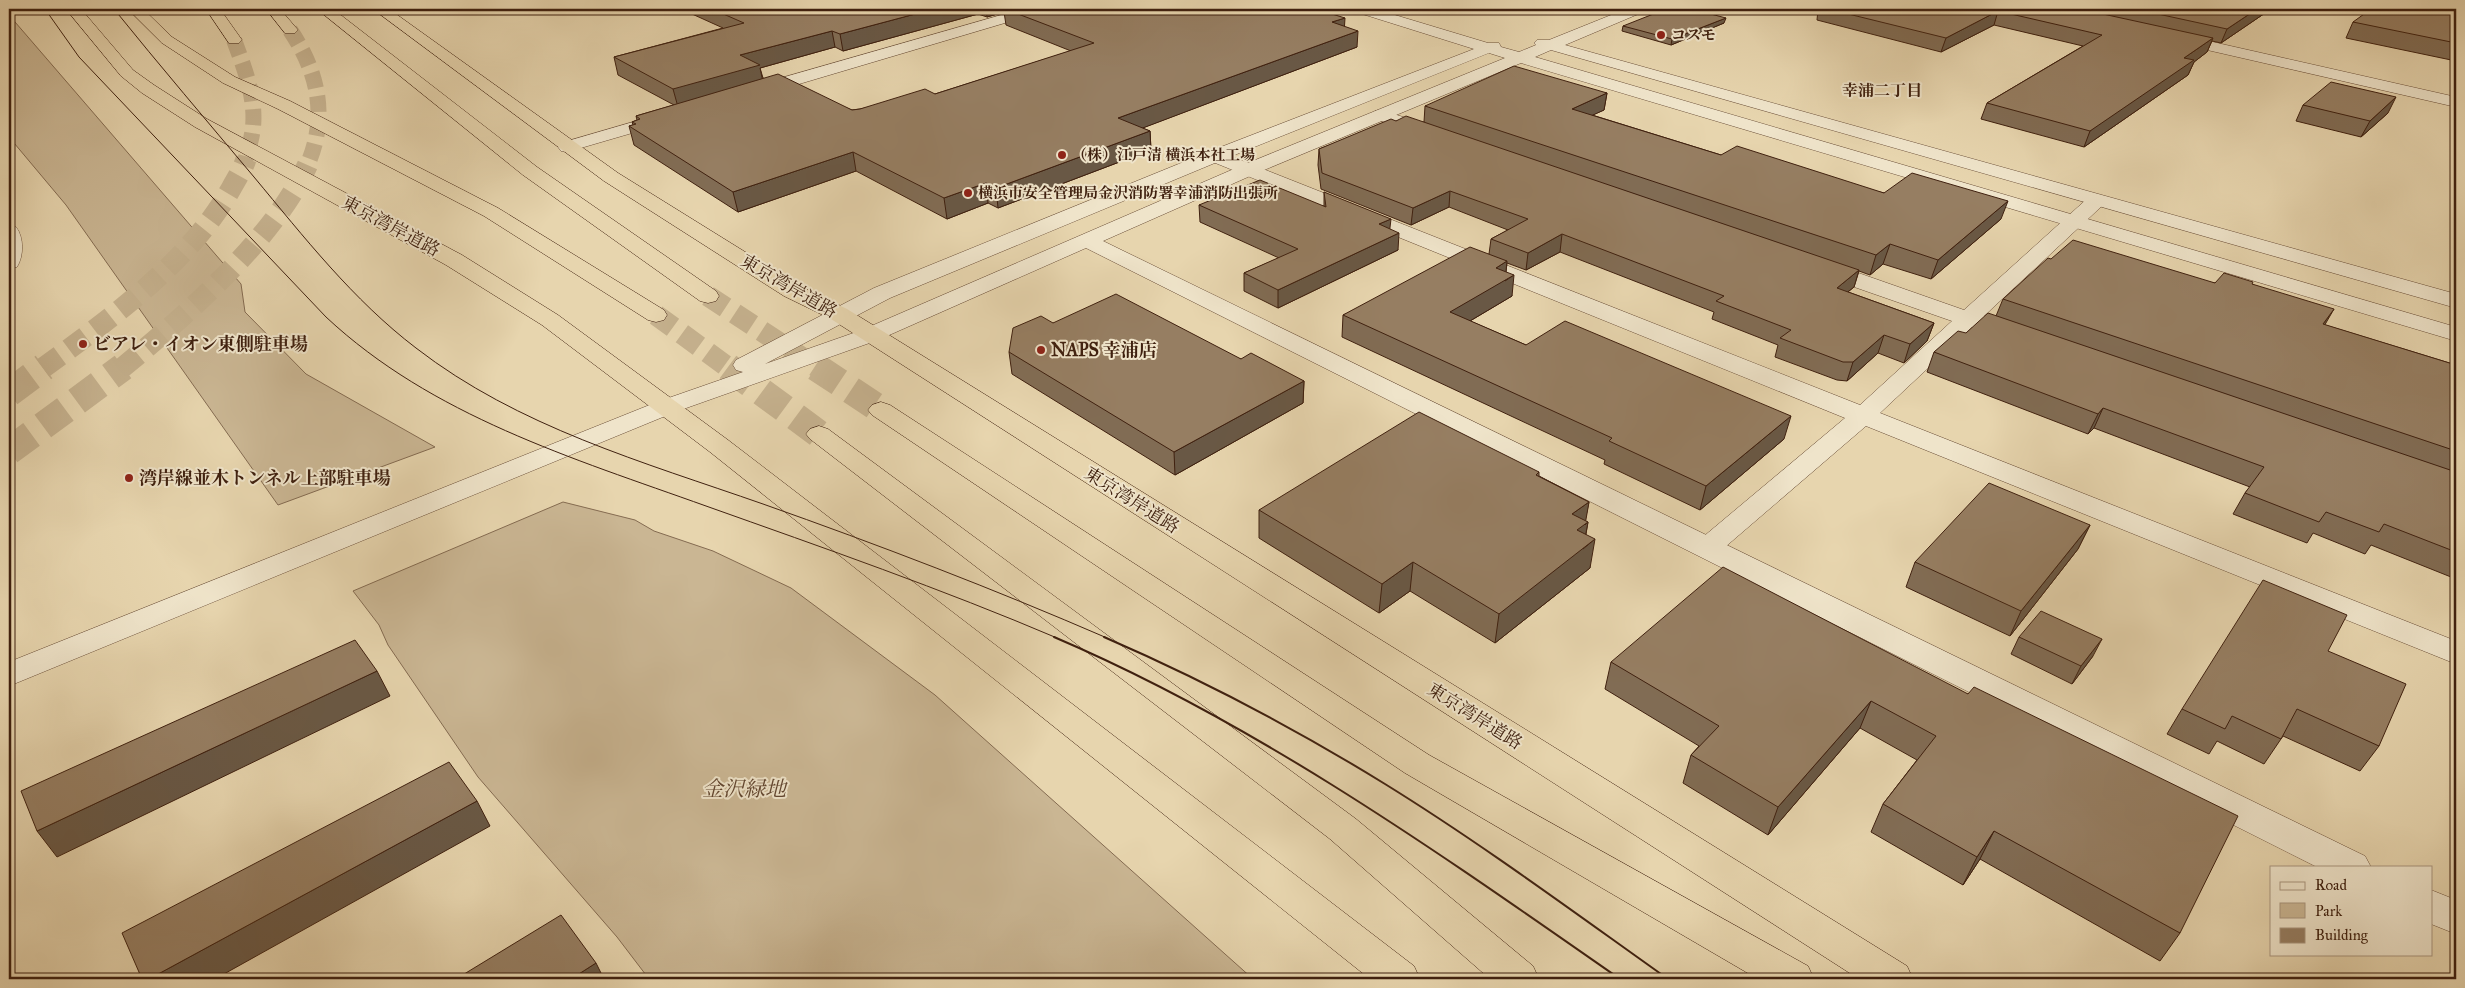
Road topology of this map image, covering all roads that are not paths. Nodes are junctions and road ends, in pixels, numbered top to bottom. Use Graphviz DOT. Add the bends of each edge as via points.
graph roads {
  1 [pos="73,9"];
  2 [pos="135,9"];
  3 [pos="213,9"];
  4 [pos="273,9"];
  5 [pos="324,9"];
  6 [pos="380,9"];
  7 [pos="1038,9"];
  8 [pos="1361,9"];
  9 [pos="1418,9"];
  10 [pos="1596,9"];
  11 [pos="1638,9"];
  12 [pos="290,30"];
  13 [pos="1498,35"];
  14 [pos="2158,35"];
  15 [pos="234,40"];
  16 [pos="1548,45"];
  17 [pos="1519,58"];
  18 [pos="742,95"];
  19 [pos="2456,102"];
  20 [pos="1381,114"];
  21 [pos="676,115"];
  22 [pos="1450,139"];
  23 [pos="567,147"];
  24 [pos="1215,156"];
  25 [pos="1250,169"];
  26 [pos="2096,201"];
  27 [pos="2073,221"];
  28 [pos="9,231"];
  29 [pos="1086,240"];
  30 [pos="1798,259"];
  31 [pos="9,262"];
  32 [pos="708,296"];
  33 [pos="2456,301"];
  34 [pos="839,314"];
  35 [pos="656,315"];
  36 [pos="1968,318"];
  37 [pos="2456,334"];
  38 [pos="870,335"];
  39 [pos="2030,340"];
  40 [pos="666,406"];
  41 [pos="881,410"];
  42 [pos="1862,416"];
  43 [pos="819,434"];
  44 [pos="1707,548"];
  45 [pos="2456,653"];
  46 [pos="9,675"];
  47 [pos="2350,866"];
  48 [pos="2432,906"];
  49 [pos="2456,918"];
  50 [pos="1400,979"];
  51 [pos="1519,979"];
  52 [pos="1794,979"];
  53 [pos="1893,979"];
  1 -- 40 [label="highway, 東京湾岸道路" via="127,73 148,89 201,123 499,287 550,320"];
  2 -- 35 [label="highway" via="167,40 229,80 492,212"];
  3 -- 15 [label="highway"];
  4 -- 12 [label="highway"];
  5 -- 32 [label="highway" via="522,165"];
  6 -- 23 [label="highway, 東京湾岸道路"];
  7 -- 18 [label="street"];
  8 -- 13 [label="street"];
  9 -- 13 [label="street"];
  10 -- 13 [label="street"];
  11 -- 16 [label="street"];
  13 -- 16 [label="street"];
  13 -- 17 [label="street"];
  13 -- 24 [label="street"];
  14 -- 19 [label="street"];
  16 -- 17 [label="street"];
  16 -- 26 [label="street"];
  17 -- 20 [label="street"];
  17 -- 27 [label="street"];
  20 -- 22 [label="street"];
  20 -- 25 [label="street"];
  21 -- 23 [label="street"];
  23 -- 34 [label="highway, 東京湾岸道路" via="792,291"];
  24 -- 25 [label="street"];
  24 -- 34 [label="street" via="882,293"];
  25 -- 29 [label="street"];
  25 -- 42 [label="street"];
  26 -- 27 [label="street"];
  26 -- 33 [label="street"];
  27 -- 36 [label="street"];
  27 -- 37 [label="street"];
  28 -- 31 [label="street" via="12,240"];
  29 -- 38 [label="street"];
  29 -- 44 [label="street"];
  30 -- 36 [label="street"];
  34 -- 38 [label="highway, 東京湾岸道路"];
  34 -- 40 [label="street"];
  36 -- 39 [label="street"];
  36 -- 42 [label="street"];
  38 -- 40 [label="street"];
  38 -- 53 [label="highway, 東京湾岸道路"];
  40 -- 46 [label="street"];
  40 -- 50 [label="highway, 東京湾岸道路"];
  41 -- 52 [label="highway" via="1417,764"];
  42 -- 44 [label="street"];
  42 -- 45 [label="street"];
  43 -- 51 [label="highway" via="1343,829"];
  44 -- 47 [label="street"];
  48 -- 49 [label="street"];
}
